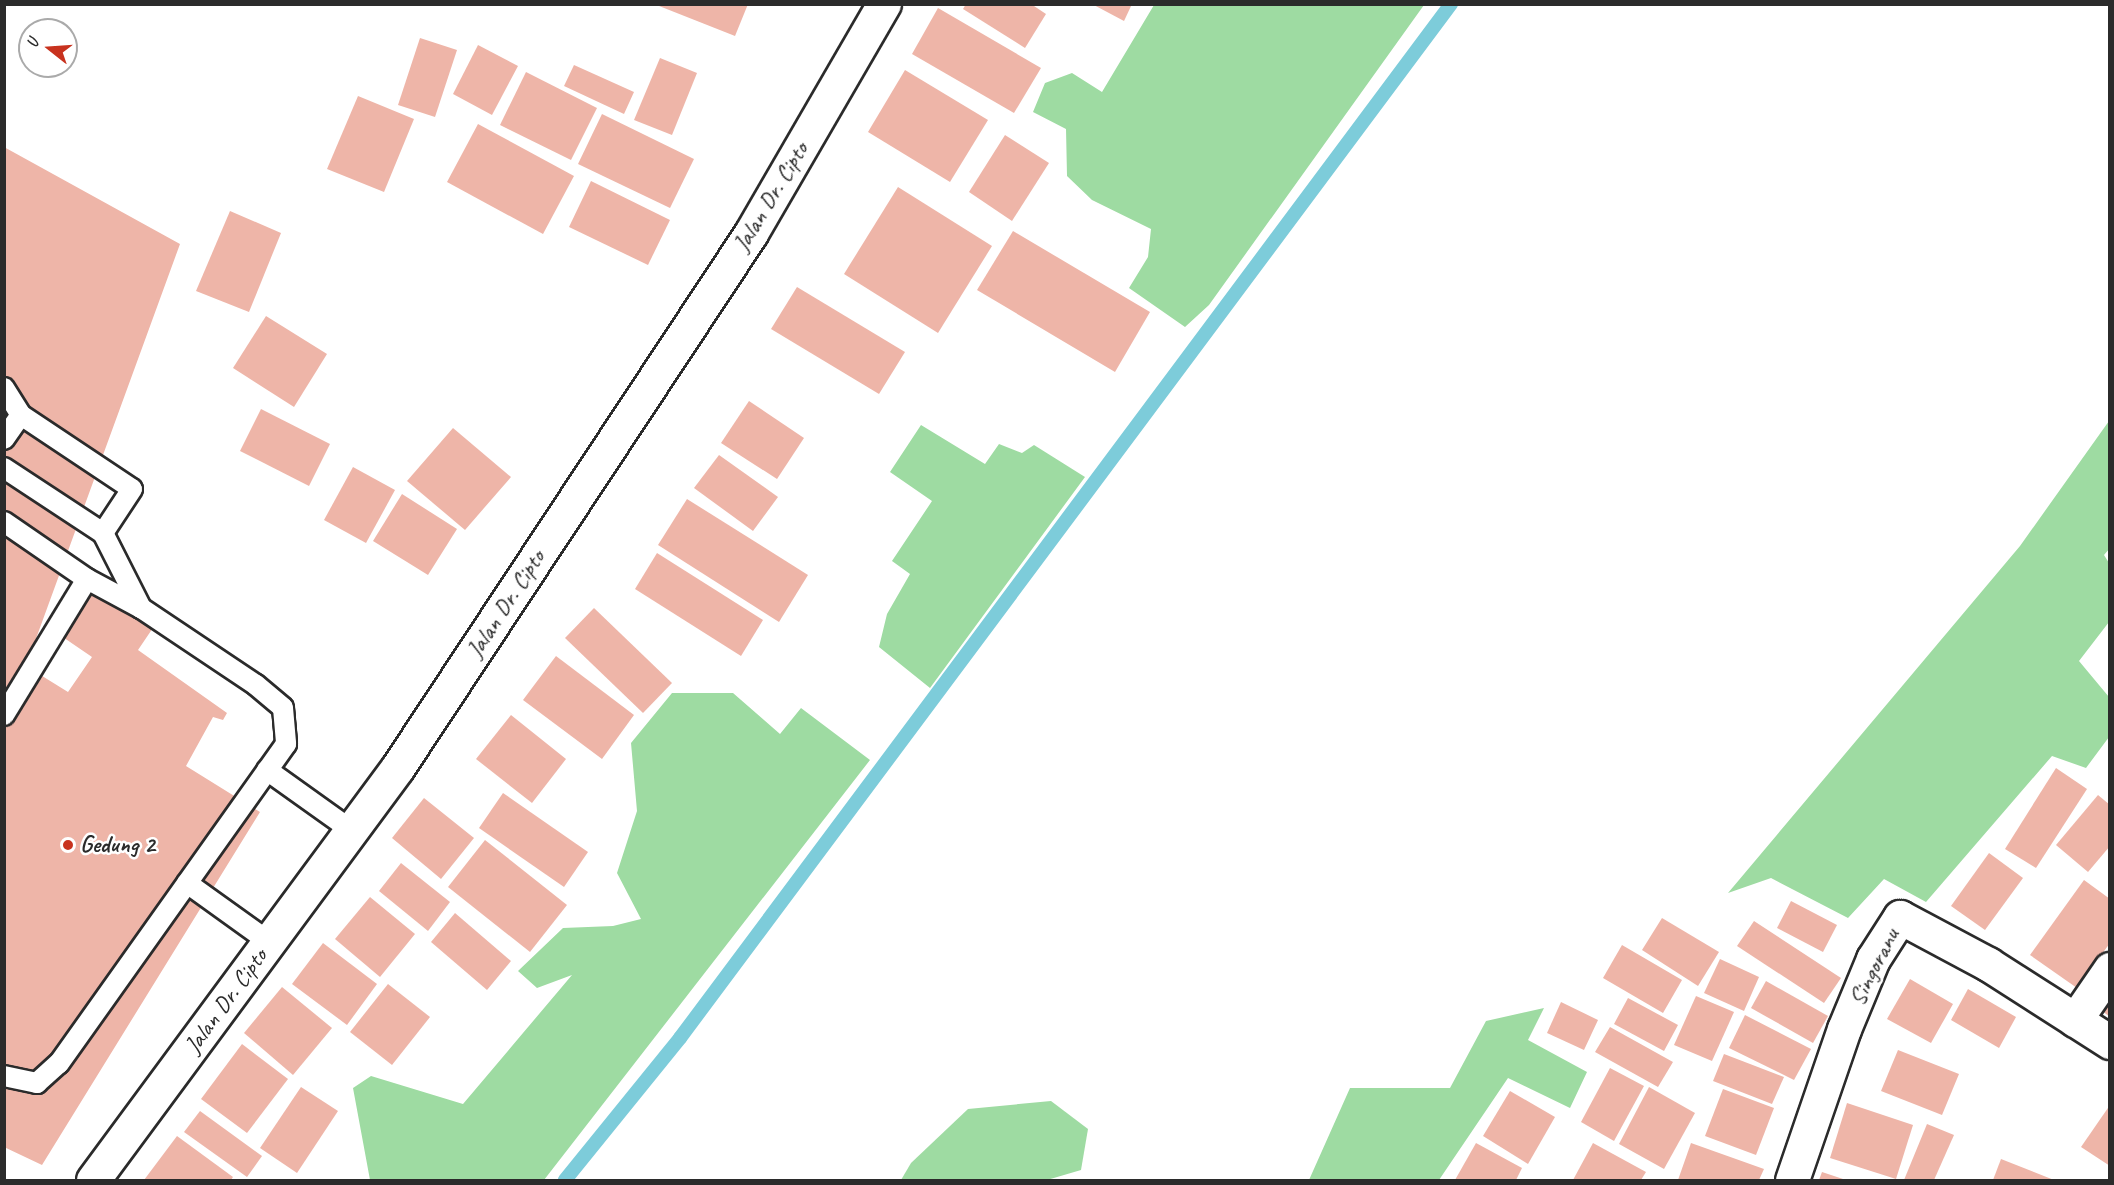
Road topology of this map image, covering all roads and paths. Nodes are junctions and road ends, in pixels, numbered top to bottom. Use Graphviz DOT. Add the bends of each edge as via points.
graph roads {
  1 [pos="884,4"];
  2 [pos="4,388"];
  3 [pos="21,415"];
  4 [pos="4,439"];
  5 [pos="4,468"];
  6 [pos="4,522"];
  7 [pos="103,533"];
  8 [pos="87,579"];
  9 [pos="141,608"];
  10 [pos="4,715"];
  11 [pos="267,770"];
  12 [pos="351,830"];
  13 [pos="188,883"];
  14 [pos="269,942"];
  15 [pos="2109,969"];
  16 [pos="2075,1020"];
  17 [pos="2109,1042"];
  18 [pos="4,1076"];
  19 [pos="93,1180"];
  20 [pos="1792,1180"];
  1 -- 12 [label="street, Jalan Dr. Cipto" via="750,233 398,767"];
  2 -- 3 [label="lane"];
  3 -- 4 [label="lane"];
  3 -- 7 [label="lane" via="132,489"];
  5 -- 7 [label="lane"];
  6 -- 8 [label="lane"];
  7 -- 9 [label="lane"];
  8 -- 9 [label="lane"];
  8 -- 10 [label="lane"];
  9 -- 11 [label="lane" via="284,708 286,744"];
  11 -- 12 [label="lane"];
  11 -- 13 [label="lane"];
  12 -- 14 [label="street, Jalan Dr. Cipto"];
  13 -- 14 [label="lane"];
  13 -- 18 [label="lane" via="59,1063 37,1083"];
  14 -- 19 [label="street, Jalan Dr. Cipto"];
  15 -- 16 [label="street"];
  16 -- 17 [label="street, Singoranu"];
  16 -- 20 [label="street, Singoranu" via="1988,964 1900,917 1873,958 1852,1009"];
}
